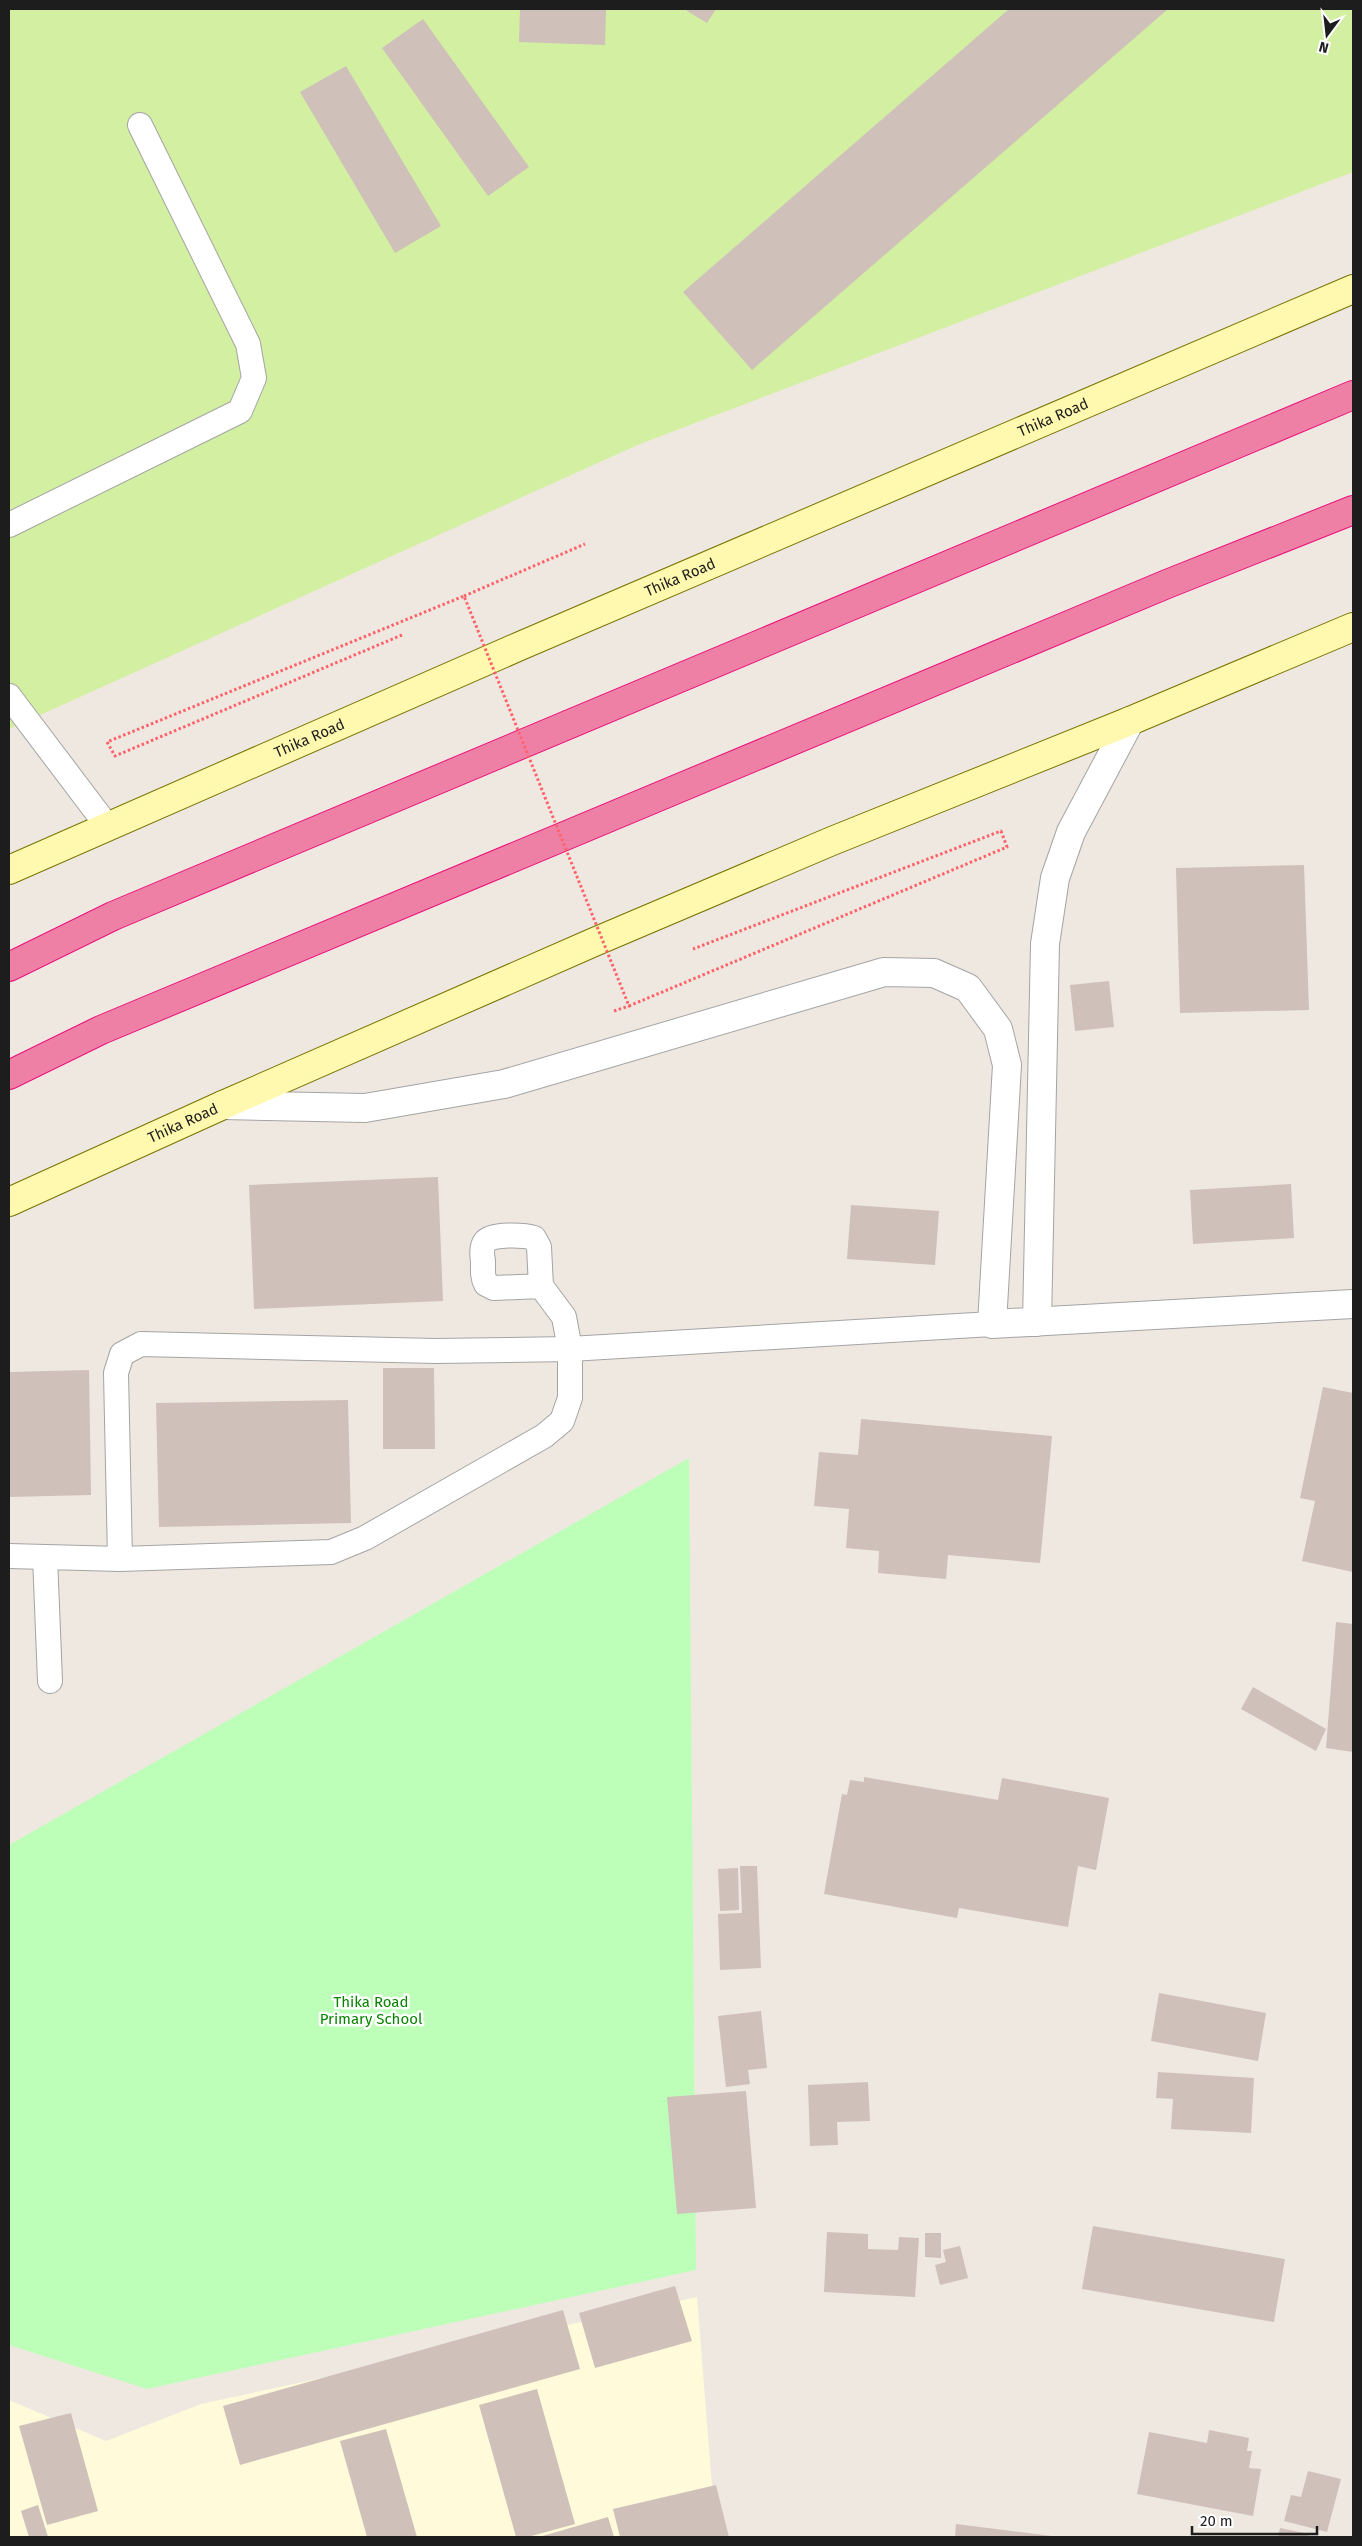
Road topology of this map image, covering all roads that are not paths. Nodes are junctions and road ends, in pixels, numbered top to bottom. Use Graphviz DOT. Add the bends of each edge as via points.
graph roads {
  1 [pos="140,125"];
  2 [pos="1353,289"];
  3 [pos="1353,395"];
  4 [pos="1353,510"];
  5 [pos="9,524"];
  6 [pos="1353,627"];
  7 [pos="9,696"];
  8 [pos="1130,721"];
  9 [pos="108,827"];
  10 [pos="9,870"];
  11 [pos="9,967"];
  12 [pos="9,1075"];
  13 [pos="223,1105"];
  14 [pos="9,1202"];
  15 [pos="541,1286"];
  16 [pos="1353,1304"];
  17 [pos="1037,1322"];
  18 [pos="992,1324"];
  19 [pos="570,1349"];
  20 [pos="9,1556"];
  21 [pos="45,1557"];
  22 [pos="120,1559"];
  23 [pos="50,1680"];
  1 -- 5 [label="lane" via="248,344 254,378 240,411"];
  2 -- 9 [label="main road, Thika Road" via="520,646"];
  3 -- 11 [label="highway" via="113,916"];
  4 -- 12 [label="highway" via="1157,588 129,1019"];
  6 -- 8 [label="main road, Thika Road"];
  7 -- 9 [label="lane"];
  8 -- 13 [label="main road, Thika Road" via="824,844"];
  8 -- 17 [label="street" via="1071,832 1055,878 1045,944"];
  9 -- 10 [label="main road, Thika Road"];
  13 -- 14 [label="main road, Thika Road"];
  13 -- 18 [label="street" via="366,1108 504,1084 884,972 934,973 968,988 998,1029 1007,1065"];
  15 -- 19 [label="lane" via="564,1317"];
  16 -- 17 [label="street"];
  17 -- 18 [label="street"];
  18 -- 19 [label="lane"];
  19 -- 22 [label="lane" via="570,1398 562,1421 544,1436 365,1538 332,1552"];
  19 -- 22 [label="lane" via="435,1351 141,1344 122,1354 116,1373"];
  20 -- 21 [label="lane"];
  21 -- 22 [label="lane"];
  21 -- 23 [label="lane"];
}
